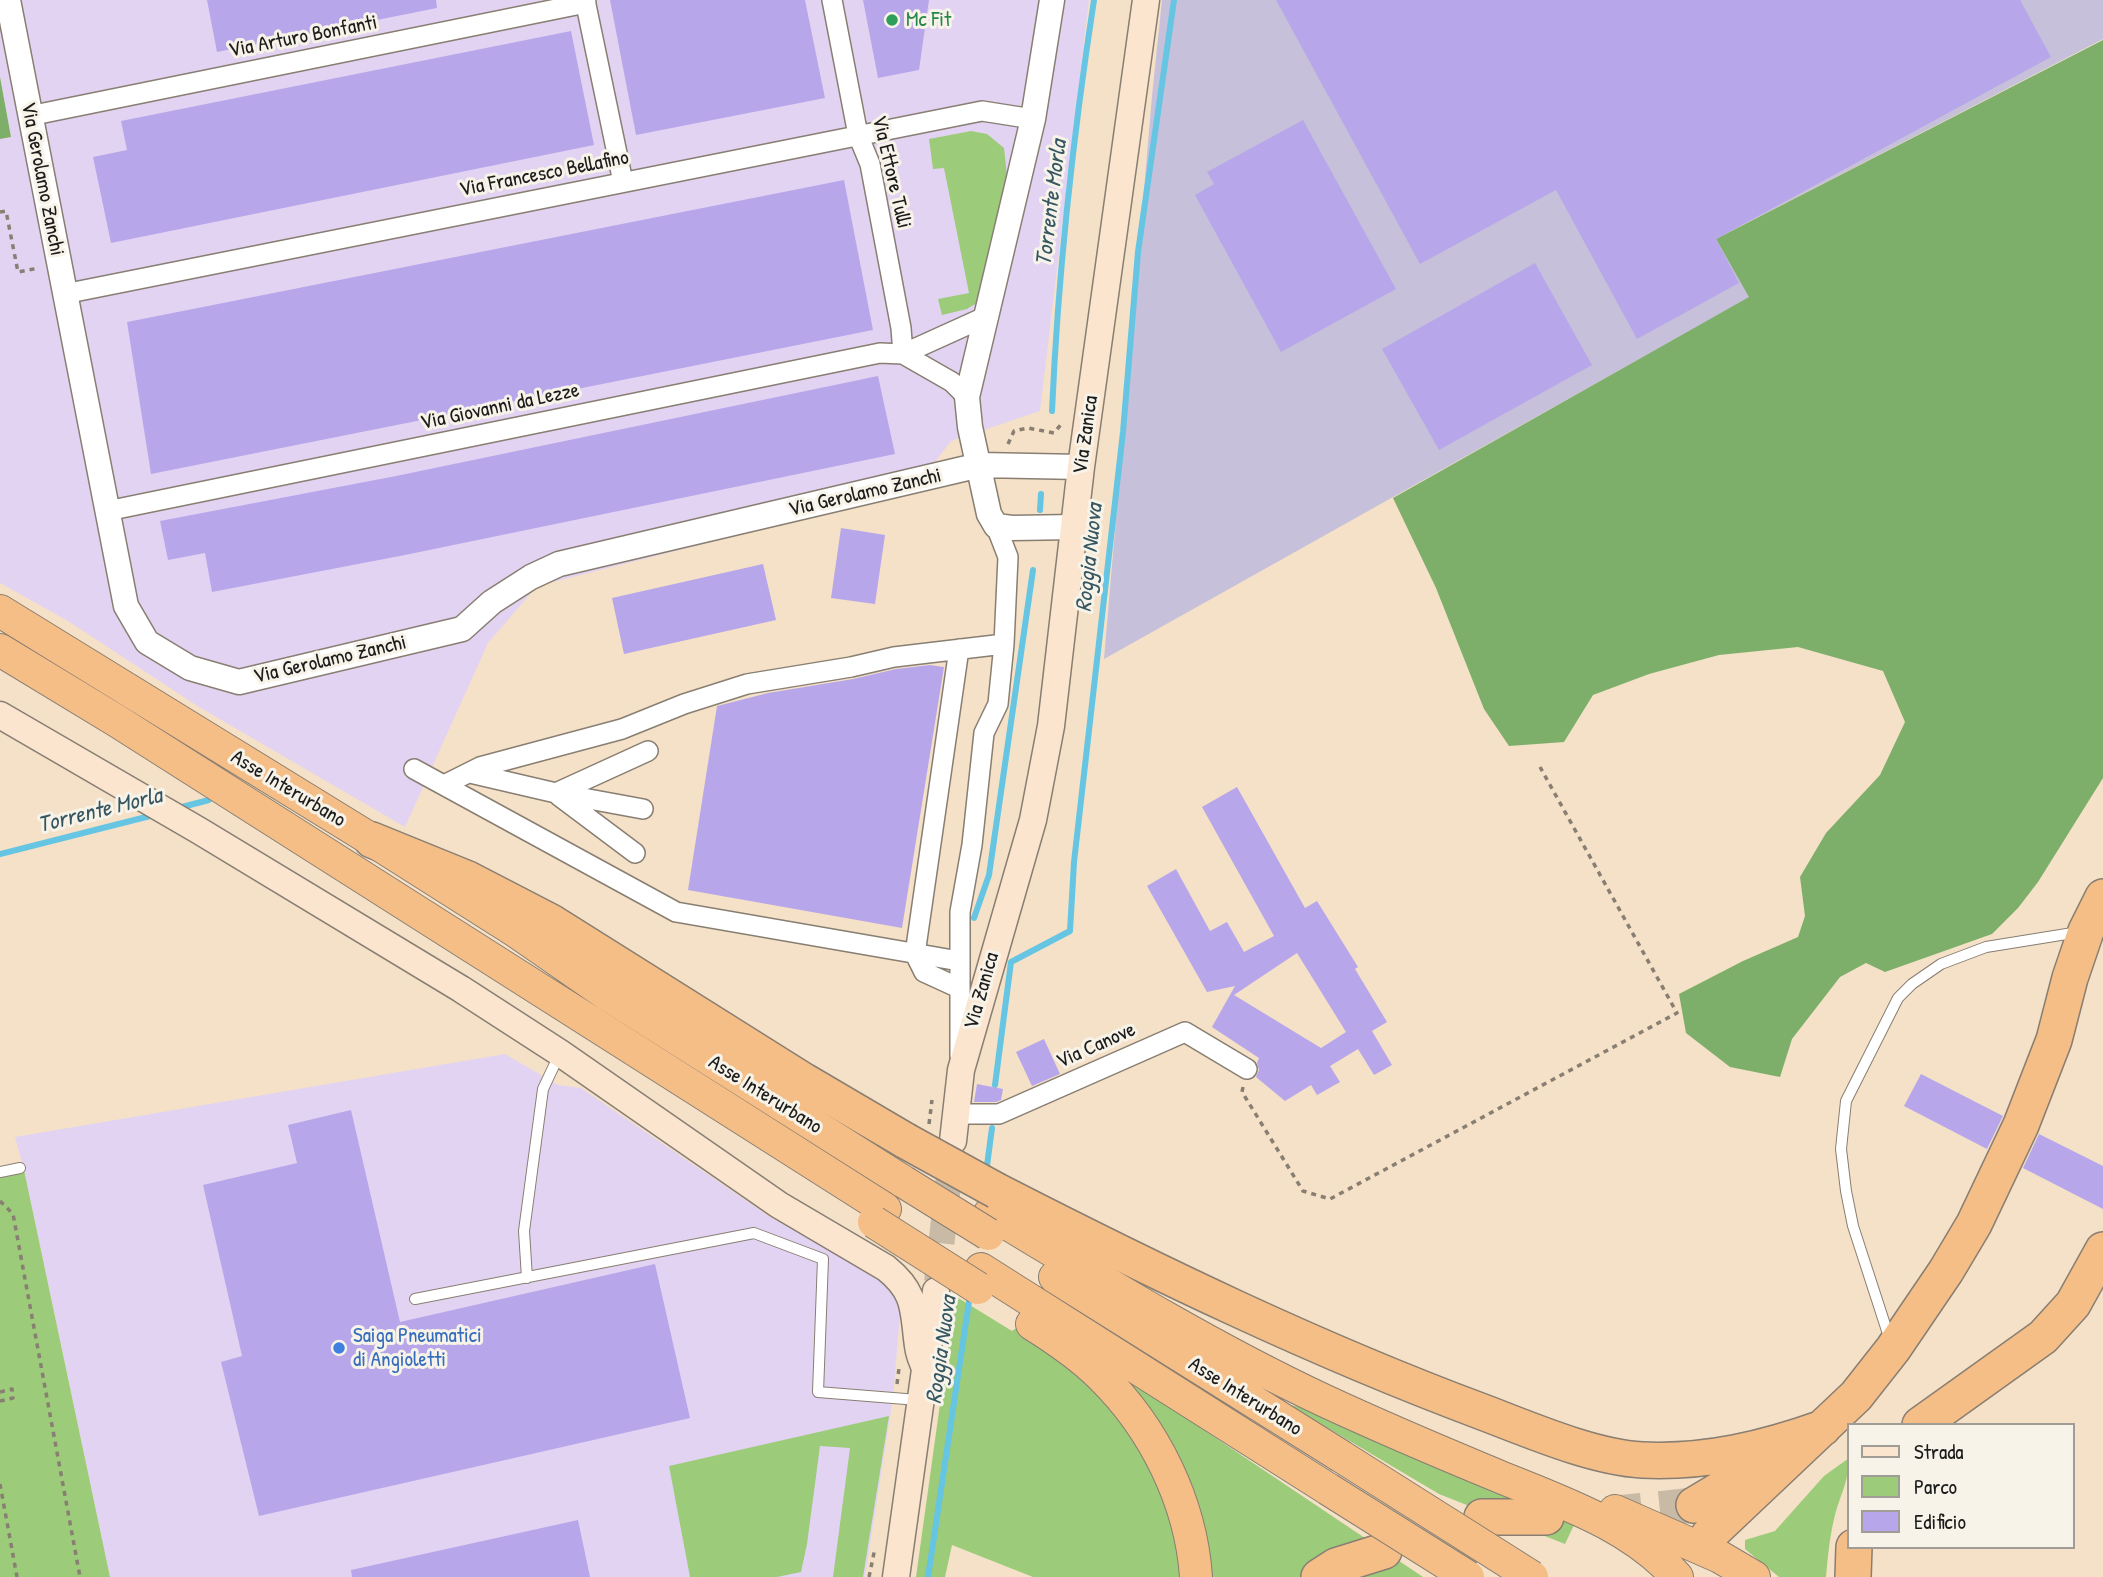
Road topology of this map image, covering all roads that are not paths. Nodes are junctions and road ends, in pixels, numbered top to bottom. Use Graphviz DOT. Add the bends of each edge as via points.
graph roads {
  1 [pos="8,0"];
  2 [pos="832,0"];
  3 [pos="1052,0"];
  4 [pos="1146,0"];
  5 [pos="586,2"];
  6 [pos="29,116"];
  7 [pos="1033,119"];
  8 [pos="858,135"];
  9 [pos="623,182"];
  10 [pos="64,294"];
  11 [pos="987,316"];
  12 [pos="903,354"];
  13 [pos="967,397"];
  14 [pos="980,465"];
  15 [pos="1081,467"];
  16 [pos="107,511"];
  17 [pos="996,526"];
  18 [pos="1075,527"];
  19 [pos="0,611"];
  20 [pos="1004,644"];
  21 [pos="959,649"];
  22 [pos="0,650"];
  23 [pos="0,665"];
  24 [pos="0,715"];
  25 [pos="117,721"];
  26 [pos="648,751"];
  27 [pos="414,769"];
  28 [pos="470,773"];
  29 [pos="444,785"];
  30 [pos="556,793"];
  31 [pos="643,809"];
  32 [pos="372,840"];
  33 [pos="635,853"];
  34 [pos="2103,897"];
  35 [pos="2086,931"];
  36 [pos="915,954"];
  37 [pos="959,961"];
  38 [pos="959,988"];
  39 [pos="560,1053"];
  40 [pos="1247,1069"];
  41 [pos="961,1070"];
  42 [pos="979,1114"];
  43 [pos="953,1141"];
  44 [pos="906,1162"];
  45 [pos="20,1168"];
  46 [pos="0,1172"];
  47 [pos="992,1213"];
  48 [pos="2103,1250"];
  49 [pos="527,1278"];
  50 [pos="980,1279"];
  51 [pos="936,1291"];
  52 [pos="415,1299"];
  53 [pos="1185,1329"];
  54 [pos="1893,1349"];
  55 [pos="926,1372"];
  56 [pos="922,1401"];
  57 [pos="1923,1423"];
  58 [pos="1823,1428"];
  59 [pos="1482,1517"];
  60 [pos="1546,1517"];
  61 [pos="1701,1520"];
  62 [pos="1854,1549"];
  63 [pos="1384,1551"];
  64 [pos="896,1577"];
  65 [pos="1196,1577"];
  66 [pos="1319,1577"];
  67 [pos="1468,1577"];
  68 [pos="1532,1577"];
  69 [pos="1677,1577"];
  70 [pos="1754,1577"];
  71 [pos="1853,1577"];
  1 -- 6 [label="street, Via Gerolamo Zanchi"];
  2 -- 8 [label="street, Via Ettore Tulli"];
  3 -- 7 [label="street"];
  4 -- 15 [label="main road, Via Zanica"];
  5 -- 6 [label="street, Via Arturo Bonfanti"];
  5 -- 9 [label="street, Via Arturo Bonfanti"];
  6 -- 10 [label="street, Via Gerolamo Zanchi"];
  7 -- 8 [label="street, Via Francesco Bellafino" via="982,111"];
  7 -- 11 [label="street"];
  8 -- 9 [label="street, Via Francesco Bellafino"];
  8 -- 12 [label="street, Via Ettore Tulli" via="870,164"];
  9 -- 10 [label="street, Via Francesco Bellafino"];
  10 -- 16 [label="street, Via Gerolamo Zanchi"];
  11 -- 12 [label="street, Via Giovanni da Lezze"];
  11 -- 13 [label="street"];
  12 -- 13 [label="street" via="952,382"];
  12 -- 16 [label="street, Via Giovanni da Lezze" via="880,353"];
  13 -- 14 [label="street"];
  14 -- 15 [label="street, Via Gerolamo Zanchi"];
  14 -- 16 [label="street, Via Gerolamo Zanchi" via="559,564 492,602 462,629 239,682 190,668 147,642 126,606"];
  14 -- 17 [label="street" via="989,514"];
  15 -- 18 [label="main road, Via Zanica"];
  17 -- 18 [label="street"];
  17 -- 20 [label="street, Via Zanica" via="1008,557"];
  18 -- 41 [label="main road, Via Zanica" via="1041,786"];
  19 -- 32 [label="highway, Asse Interurbano"];
  20 -- 21 [label="street"];
  20 -- 37 [label="street, Via Zanica" via="998,704 984,733 960,912"];
  21 -- 28 [label="street" via="747,684 622,729"];
  21 -- 36 [label="street"];
  22 -- 25 [label="highway, Asse Interurbano"];
  23 -- 25 [label="highway"];
  24 -- 39 [label="main road" via="198,830"];
  25 -- 50 [label="highway, Asse Interurbano" via="806,1160 879,1215"];
  26 -- 30 [label="street"];
  27 -- 29 [label="street"];
  28 -- 29 [label="street"];
  28 -- 30 [label="street"];
  29 -- 36 [label="street" via="676,912"];
  30 -- 31 [label="street"];
  30 -- 33 [label="street"];
  32 -- 44 [label="highway, Asse Interurbano" via="517,932 614,978"];
  32 -- 44 [label="highway" via="468,878 551,922 804,1081"];
  34 -- 35 [label="highway"];
  35 -- 54 [label="highway" via="2054,1040 2021,1125 1974,1224"];
  35 -- 54 [label="lane" via="1986,947 1941,964 1912,984 1898,998 1846,1101 1841,1149 1846,1191"];
  36 -- 37 [label="street"];
  36 -- 38 [label="street" via="924,972"];
  37 -- 38 [label="street, Via Zanica"];
  38 -- 41 [label="street, Via Zanica"];
  39 -- 49 [label="lane" via="543,1088 524,1231"];
  39 -- 55 [label="main road" via="779,1205 898,1278 912,1300"];
  40 -- 42 [label="street, Via Canove" via="1185,1032"];
  41 -- 42 [label="main road, Via Zanica"];
  42 -- 43 [label="main road, Via Zanica"];
  44 -- 47 [label="highway, bridge"];
  45 -- 46 [label="lane"];
  47 -- 53 [label="highway"];
  47 -- 58 [label="highway" via="1195,1291 1447,1398 1587,1449 1639,1460 1720,1457"];
  47 -- 68 [label="highway, Asse Interurbano, bridge" via="1339,1455"];
  48 -- 57 [label="highway" via="2073,1304 2043,1337"];
  49 -- 52 [label="lane"];
  49 -- 56 [label="lane" via="754,1233 823,1259 818,1392"];
  50 -- 65 [label="highway" via="1099,1374 1136,1415 1178,1497 1188,1524"];
  50 -- 67 [label="highway, Asse Interurbano, bridge"];
  51 -- 55 [label="main road"];
  53 -- 69 [label="highway" via="1326,1402 1608,1524 1662,1560"];
  53 -- 70 [label="highway" via="1665,1532"];
  54 -- 58 [label="highway"];
  55 -- 56 [label="main road"];
  56 -- 64 [label="main road"];
  58 -- 61 [label="highway"];
  59 -- 60 [label="highway"];
  62 -- 71 [label="highway"];
  63 -- 66 [label="highway" via="1336,1566"];
}
